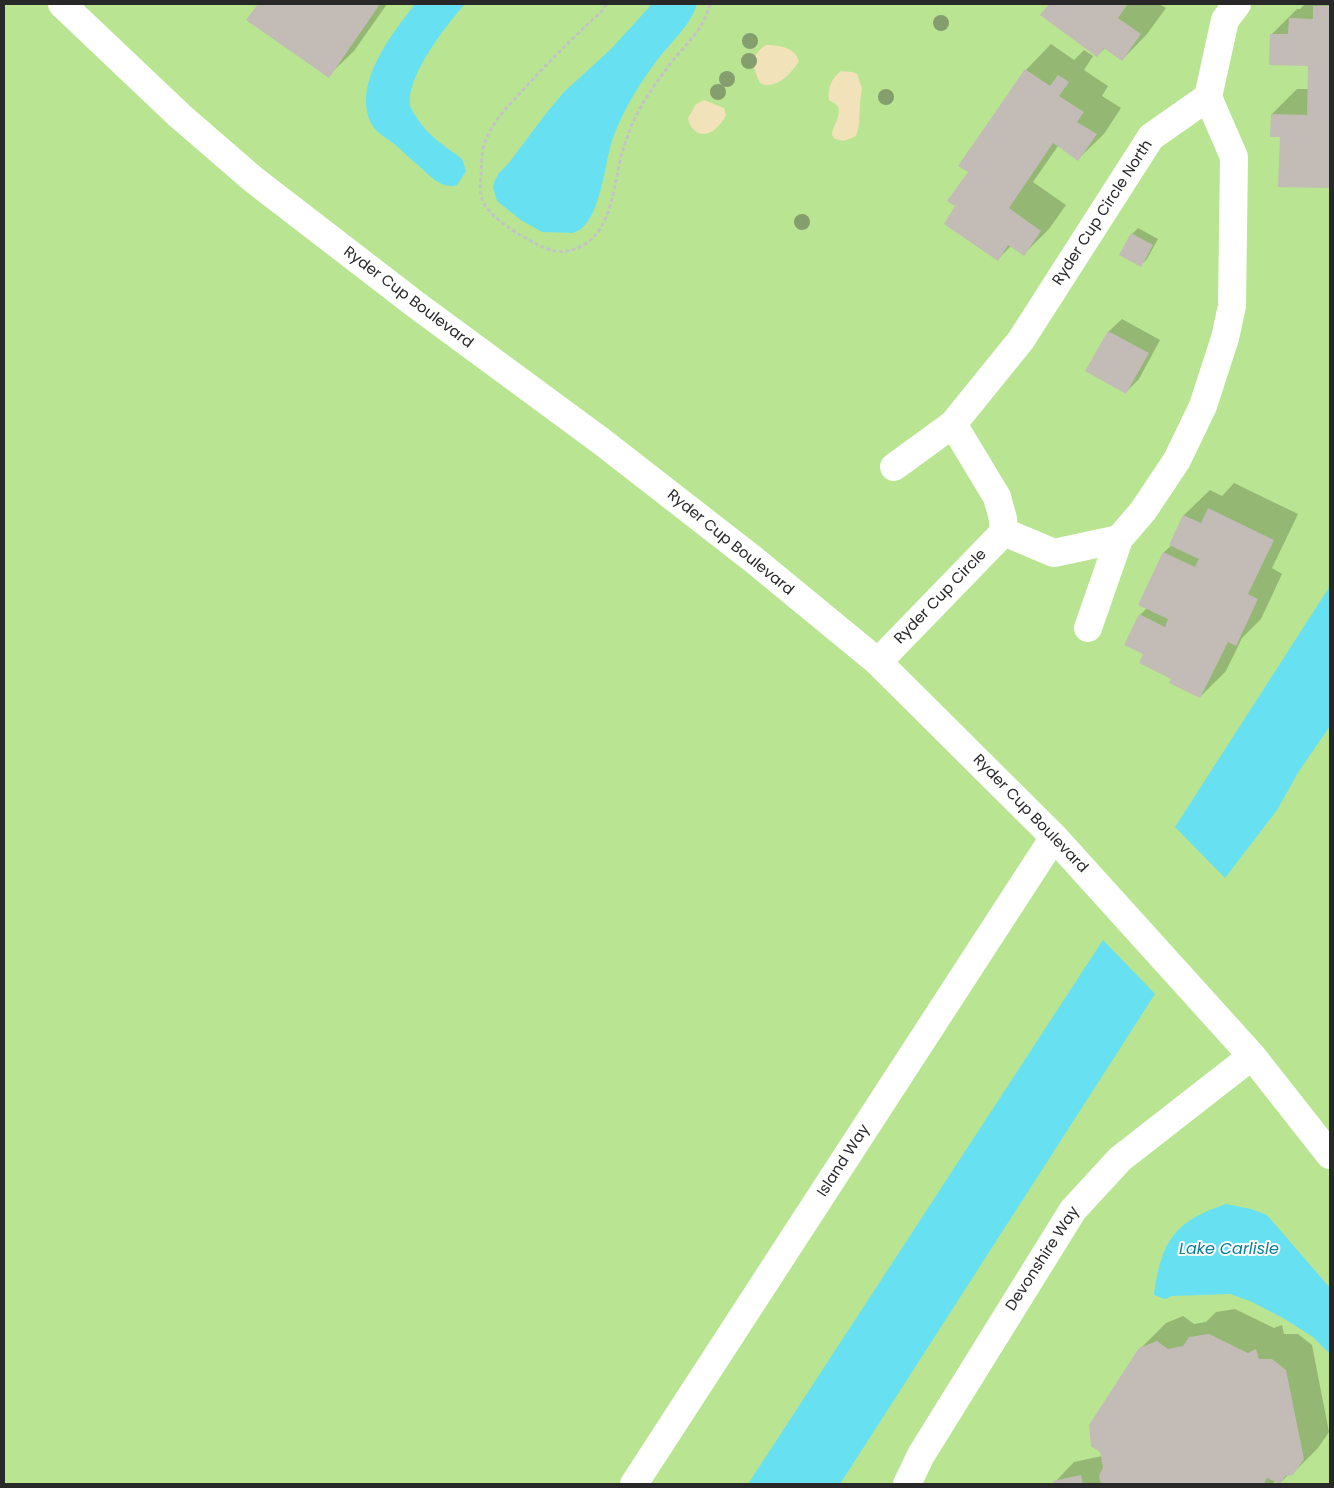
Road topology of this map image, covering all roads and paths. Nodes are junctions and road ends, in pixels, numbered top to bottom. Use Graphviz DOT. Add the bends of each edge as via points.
graph roads {
  1 [pos="62,4"];
  2 [pos="606,4"];
  3 [pos="710,4"];
  4 [pos="1237,4"];
  5 [pos="1208,97"];
  6 [pos="953,424"];
  7 [pos="894,467"];
  8 [pos="1004,532"];
  9 [pos="1119,539"];
  10 [pos="1088,628"];
  11 [pos="878,662"];
  12 [pos="1054,837"];
  13 [pos="1252,1056"];
  14 [pos="1330,1155"];
  15 [pos="634,1484"];
  16 [pos="907,1484"];
  1 -- 11 [label="street, Ryder Cup Boulevard" via="180,116 254,180 609,447"];
  2 -- 3 [label="path" via="518,95 494,123 484,143 480,191 485,205 515,232 556,252 573,251 588,243 600,229 609,209 632,125 671,63 706,20"];
  4 -- 5 [label="street" via="1225,20"];
  5 -- 6 [label="street, Ryder Cup Circle North" via="1151,137 1022,340"];
  5 -- 9 [label="street" via="1234,157 1232,306 1202,406 1176,460 1143,511"];
  6 -- 7 [label="street, Ryder Cup Circle North"];
  6 -- 8 [label="street" via="997,498"];
  8 -- 9 [label="street" via="1054,553"];
  8 -- 11 [label="street, Ryder Cup Circle"];
  9 -- 10 [label="street"];
  11 -- 12 [label="street, Ryder Cup Boulevard"];
  12 -- 13 [label="street, Ryder Cup Boulevard"];
  12 -- 15 [label="street, Island Way"];
  13 -- 14 [label="street, Ryder Cup Boulevard"];
  13 -- 16 [label="street, Devonshire Way" via="1120,1159 1073,1210 921,1455"];
}
